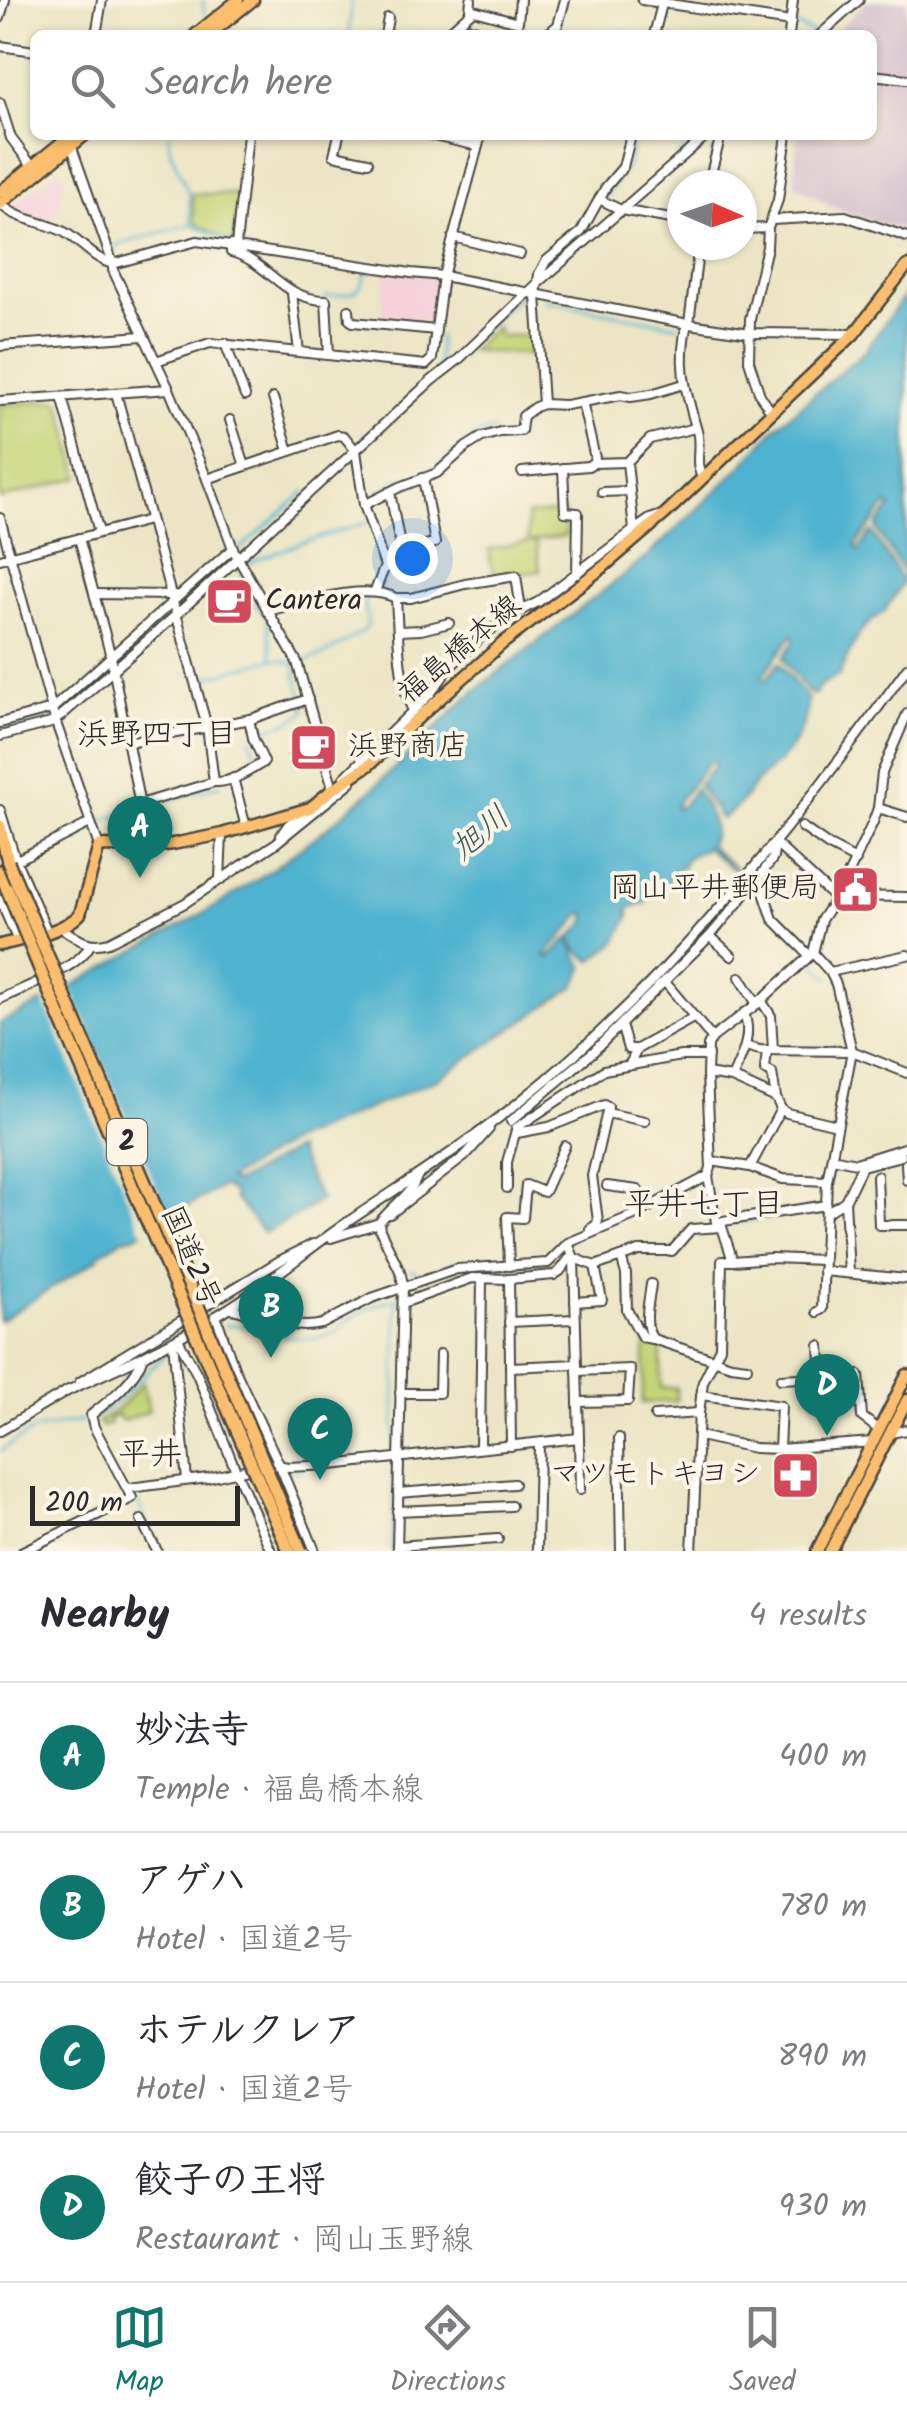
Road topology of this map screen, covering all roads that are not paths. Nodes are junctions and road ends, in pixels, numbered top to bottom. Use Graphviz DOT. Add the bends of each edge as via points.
graph roads {
  1 [pos="5,0"];
  2 [pos="102,0"];
  3 [pos="238,0"];
  4 [pos="253,0"];
  5 [pos="520,0"];
  6 [pos="565,0"];
  7 [pos="642,0"];
  8 [pos="793,0"];
  9 [pos="859,0"];
  10 [pos="662,2"];
  11 [pos="472,5"];
  12 [pos="0,18"];
  13 [pos="388,18"];
  14 [pos="790,22"];
  15 [pos="466,28"];
  16 [pos="97,30"];
  17 [pos="213,30"];
  18 [pos="386,30"];
  19 [pos="450,30"];
  20 [pos="474,30"];
  21 [pos="553,30"];
  22 [pos="655,30"];
  23 [pos="789,30"];
  24 [pos="826,30"];
  25 [pos="0,46"];
  26 [pos="30,50"];
  27 [pos="877,77"];
  28 [pos="907,80"];
  29 [pos="0,103"];
  30 [pos="69,140"];
  31 [pos="69,140"];
  32 [pos="70,140"];
  33 [pos="247,140"];
  34 [pos="338,140"];
  35 [pos="451,140"];
  36 [pos="480,140"];
  37 [pos="630,140"];
  38 [pos="702,140"];
  39 [pos="719,140"];
  40 [pos="786,140"];
  41 [pos="478,146"];
  42 [pos="368,162"];
  43 [pos="32,166"];
  44 [pos="712,170"];
  45 [pos="0,192"];
  46 [pos="601,200"];
  47 [pos="0,203"];
  48 [pos="620,209"];
  49 [pos="667,217"];
  50 [pos="769,224"];
  51 [pos="757,226"];
  52 [pos="453,237"];
  53 [pos="907,237"];
  54 [pos="231,246"];
  55 [pos="520,254"];
  56 [pos="698,260"];
  57 [pos="113,264"];
  58 [pos="907,266"];
  59 [pos="442,276"];
  60 [pos="537,280"];
  61 [pos="292,293"];
  62 [pos="527,293"];
  63 [pos="349,310"];
  64 [pos="688,323"];
  65 [pos="436,330"];
  66 [pos="750,333"];
  67 [pos="854,334"];
  68 [pos="143,336"];
  69 [pos="225,343"];
  70 [pos="0,346"];
  71 [pos="299,352"];
  72 [pos="329,356"];
  73 [pos="156,362"];
  74 [pos="684,384"];
  75 [pos="168,389"];
  76 [pos="116,393"];
  77 [pos="245,396"];
  78 [pos="62,397"];
  79 [pos="273,398"];
  80 [pos="0,401"];
  81 [pos="582,403"];
  82 [pos="541,405"];
  83 [pos="772,413"];
  84 [pos="230,420"];
  85 [pos="695,428"];
  86 [pos="354,449"];
  87 [pos="289,451"];
  88 [pos="627,462"];
  89 [pos="593,463"];
  90 [pos="245,466"];
  91 [pos="563,468"];
  92 [pos="522,472"];
  93 [pos="423,478"];
  94 [pos="703,478"];
  95 [pos="207,479"];
  96 [pos="630,490"];
  97 [pos="390,492"];
  98 [pos="602,492"];
  99 [pos="366,504"];
  100 [pos="666,513"];
  101 [pos="0,518"];
  102 [pos="149,520"];
  103 [pos="634,530"];
  104 [pos="99,532"];
  105 [pos="80,538"];
  106 [pos="10,556"];
  107 [pos="237,558"];
  108 [pos="0,559"];
  109 [pos="577,574"];
  110 [pos="377,592"];
  111 [pos="95,594"];
  112 [pos="396,598"];
  113 [pos="173,606"];
  114 [pos="268,610"];
  115 [pos="521,610"];
  116 [pos="448,623"];
  117 [pos="398,632"];
  118 [pos="113,663"];
  119 [pos="907,668"];
  120 [pos="305,700"];
  121 [pos="413,710"];
  122 [pos="907,714"];
  123 [pos="54,715"];
  124 [pos="249,719"];
  125 [pos="0,724"];
  126 [pos="207,727"];
  127 [pos="0,736"];
  128 [pos="903,736"];
  129 [pos="128,742"];
  130 [pos="369,765"];
  131 [pos="233,780"];
  132 [pos="214,782"];
  133 [pos="336,786"];
  134 [pos="141,806"];
  135 [pos="310,808"];
  136 [pos="878,808"];
  137 [pos="0,810"];
  138 [pos="907,817"];
  139 [pos="90,823"];
  140 [pos="0,826"];
  141 [pos="246,827"];
  142 [pos="802,827"];
  143 [pos="222,834"];
  144 [pos="0,842"];
  145 [pos="276,843"];
  146 [pos="775,844"];
  147 [pos="98,846"];
  148 [pos="148,846"];
  149 [pos="856,860"];
  150 [pos="6,866"];
  151 [pos="760,878"];
  152 [pos="220,880"];
  153 [pos="2,889"];
  154 [pos="836,896"];
  155 [pos="907,897"];
  156 [pos="63,929"];
  157 [pos="47,931"];
  158 [pos="710,936"];
  159 [pos="18,940"];
  160 [pos="0,945"];
  161 [pos="90,945"];
  162 [pos="811,954"];
  163 [pos="907,955"];
  164 [pos="732,956"];
  165 [pos="673,960"];
  166 [pos="830,972"];
  167 [pos="740,977"];
  168 [pos="666,981"];
  169 [pos="0,999"];
  170 [pos="759,1002"];
  171 [pos="744,1014"];
  172 [pos="695,1017"];
  173 [pos="621,1025"];
  174 [pos="712,1038"];
  175 [pos="745,1046"];
  176 [pos="637,1049"];
  177 [pos="770,1050"];
  178 [pos="852,1051"];
  179 [pos="708,1056"];
  180 [pos="630,1064"];
  181 [pos="907,1073"];
  182 [pos="707,1074"];
  183 [pos="732,1078"];
  184 [pos="776,1098"];
  185 [pos="522,1100"];
  186 [pos="782,1109"];
  187 [pos="607,1113"];
  188 [pos="645,1121"];
  189 [pos="495,1122"];
  190 [pos="837,1125"];
  191 [pos="514,1127"];
  192 [pos="565,1146"];
  193 [pos="905,1156"];
  194 [pos="888,1157"];
  195 [pos="832,1158"];
  196 [pos="711,1162"];
  197 [pos="750,1167"];
  198 [pos="708,1176"];
  199 [pos="877,1176"];
  200 [pos="417,1178"];
  201 [pos="907,1180"];
  202 [pos="827,1181"];
  203 [pos="606,1186"];
  204 [pos="507,1188"];
  205 [pos="845,1201"];
  206 [pos="826,1209"];
  207 [pos="637,1213"];
  208 [pos="381,1220"];
  209 [pos="719,1224"];
  210 [pos="907,1225"];
  211 [pos="582,1237"];
  212 [pos="321,1241"];
  213 [pos="568,1242"];
  214 [pos="622,1256"];
  215 [pos="574,1258"];
  216 [pos="824,1260"];
  217 [pos="732,1261"];
  218 [pos="509,1266"];
  219 [pos="595,1266"];
  220 [pos="823,1271"];
  221 [pos="849,1274"];
  222 [pos="482,1278"];
  223 [pos="907,1278"];
  224 [pos="509,1279"];
  225 [pos="652,1284"];
  226 [pos="403,1297"];
  227 [pos="575,1302"];
  228 [pos="231,1307"];
  229 [pos="817,1312"];
  230 [pos="216,1316"];
  231 [pos="575,1319"];
  232 [pos="509,1322"];
  233 [pos="653,1339"];
  234 [pos="176,1340"];
  235 [pos="820,1346"];
  236 [pos="440,1354"];
  237 [pos="144,1356"];
  238 [pos="713,1360"];
  239 [pos="510,1367"];
  240 [pos="747,1367"];
  241 [pos="577,1368"];
  242 [pos="907,1375"];
  243 [pos="822,1378"];
  244 [pos="781,1379"];
  245 [pos="67,1391"];
  246 [pos="400,1393"];
  247 [pos="702,1396"];
  248 [pos="907,1400"];
  249 [pos="578,1402"];
  250 [pos="699,1414"];
  251 [pos="655,1416"];
  252 [pos="907,1430"];
  253 [pos="0,1431"];
  254 [pos="884,1431"];
  255 [pos="699,1436"];
  256 [pos="579,1438"];
  257 [pos="619,1438"];
  258 [pos="872,1442"];
  259 [pos="539,1443"];
  260 [pos="510,1446"];
  261 [pos="480,1448"];
  262 [pos="779,1449"];
  263 [pos="398,1457"];
  264 [pos="280,1466"];
  265 [pos="236,1471"];
  266 [pos="187,1480"];
  267 [pos="514,1484"];
  268 [pos="128,1488"];
  269 [pos="580,1490"];
  270 [pos="398,1492"];
  271 [pos="511,1506"];
  272 [pos="296,1508"];
  273 [pos="397,1512"];
  274 [pos="141,1520"];
  275 [pos="259,1521"];
  276 [pos="498,1539"];
  277 [pos="396,1548"];
  278 [pos="24,1551"];
  279 [pos="157,1551"];
  280 [pos="271,1551"];
  281 [pos="289,1551"];
  282 [pos="302,1551"];
  283 [pos="315,1551"];
  284 [pos="538,1551"];
  285 [pos="621,1551"];
  286 [pos="692,1551"];
  287 [pos="817,1551"];
  288 [pos="830,1551"];
  1 -- 12 [label="street"];
  2 -- 16 [label="street"];
  3 -- 17 [label="main road"];
  4 -- 17 [label="main road"];
  5 -- 11 [label="street" via="518,22"];
  6 -- 21 [label="street"];
  7 -- 10 [label="street"];
  8 -- 14 [label="street"];
  9 -- 24 [label="street"];
  10 -- 14 [label="street"];
  10 -- 22 [label="street"];
  11 -- 19 [label="street"];
  13 -- 18 [label="street"];
  14 -- 23 [label="street"];
  15 -- 20 [label="street"];
  25 -- 26 [label="street"];
  27 -- 28 [label="street"];
  29 -- 43 [label="street" via="11,138"];
  30 -- 43 [label="main road"];
  31 -- 47 [label="main road"];
  32 -- 57 [label="street"];
  33 -- 54 [label="street"];
  34 -- 42 [label="street" via="334,155"];
  35 -- 41 [label="street"];
  36 -- 41 [label="street"];
  37 -- 46 [label="street" via="623,166"];
  38 -- 48 [label="street"];
  39 -- 44 [label="street"];
  40 -- 50 [label="street"];
  41 -- 52 [label="street"];
  43 -- 45 [label="main road"];
  46 -- 48 [label="street"];
  46 -- 60 [label="street"];
  47 -- 57 [label="street" via="63,231"];
  48 -- 49 [label="street"];
  48 -- 60 [label="street"];
  50 -- 51 [label="street"];
  50 -- 53 [label="street" via="845,216"];
  50 -- 66 [label="street"];
  52 -- 55 [label="street"];
  52 -- 59 [label="street"];
  54 -- 57 [label="street" via="197,240"];
  54 -- 59 [label="street"];
  54 -- 61 [label="street"];
  56 -- 64 [label="street"];
  57 -- 68 [label="street"];
  58 -- 67 [label="main road, 福島橋本線"];
  59 -- 62 [label="street"];
  59 -- 65 [label="street"];
  60 -- 62 [label="street"];
  61 -- 71 [label="street"];
  61 -- 72 [label="street" via="326,300"];
  62 -- 64 [label="street"];
  62 -- 82 [label="street"];
  62 -- 86 [label="street"];
  63 -- 65 [label="street" via="353,322"];
  64 -- 66 [label="street"];
  64 -- 74 [label="street" via="681,351"];
  65 -- 72 [label="street" via="426,365"];
  66 -- 67 [label="street"];
  66 -- 83 [label="street" via="749,361"];
  67 -- 83 [label="main road, 福島橋本線"];
  68 -- 70 [label="street"];
  68 -- 73 [label="street"];
  69 -- 71 [label="street"];
  69 -- 73 [label="street"];
  69 -- 77 [label="street"];
  71 -- 72 [label="street"];
  73 -- 75 [label="street"];
  74 -- 81 [label="street"];
  74 -- 85 [label="street"];
  75 -- 76 [label="street"];
  75 -- 95 [label="street"];
  76 -- 78 [label="street"];
  76 -- 102 [label="street"];
  78 -- 80 [label="street"];
  78 -- 104 [label="street"];
  79 -- 87 [label="street"];
  81 -- 82 [label="street"];
  81 -- 89 [label="street"];
  82 -- 93 [label="street" via="528,412 520,431 482,437"];
  83 -- 94 [label="main road, 福島橋本線"];
  84 -- 90 [label="street"];
  85 -- 88 [label="street" via="650,439"];
  85 -- 94 [label="street"];
  86 -- 87 [label="street" via="338,434"];
  86 -- 99 [label="street"];
  86 -- 107 [label="street"];
  87 -- 90 [label="street"];
  88 -- 89 [label="street"];
  88 -- 96 [label="street"];
  89 -- 91 [label="street"];
  90 -- 95 [label="street"];
  91 -- 92 [label="street"];
  91 -- 109 [label="street" via="566,512 578,513"];
  93 -- 97 [label="street"];
  93 -- 97 [label="street" via="435,543 401,550"];
  94 -- 100 [label="main road, 福島橋本線"];
  95 -- 107 [label="street"];
  96 -- 98 [label="street"];
  96 -- 103 [label="street"];
  97 -- 99 [label="street"];
  99 -- 110 [label="street" via="385,566"];
  100 -- 103 [label="street"];
  100 -- 130 [label="main road, 福島橋本線" via="503,643"];
  101 -- 106 [label="street"];
  102 -- 104 [label="street"];
  102 -- 113 [label="street"];
  103 -- 109 [label="street"];
  104 -- 105 [label="street"];
  105 -- 106 [label="street"];
  105 -- 111 [label="street"];
  106 -- 108 [label="street"];
  106 -- 123 [label="street"];
  107 -- 113 [label="street"];
  107 -- 113 [label="street"];
  107 -- 114 [label="street"];
  109 -- 115 [label="street"];
  110 -- 112 [label="street"];
  110 -- 114 [label="street"];
  111 -- 113 [label="street"];
  111 -- 118 [label="street"];
  112 -- 115 [label="street" via="516,576"];
  112 -- 117 [label="street"];
  113 -- 118 [label="street"];
  113 -- 126 [label="street"];
  114 -- 120 [label="street" via="298,663"];
  115 -- 121 [label="street" via="483,635"];
  116 -- 117 [label="street"];
  117 -- 121 [label="street"];
  118 -- 123 [label="street"];
  118 -- 129 [label="street"];
  119 -- 146 [label="street"];
  120 -- 124 [label="street"];
  120 -- 133 [label="street"];
  121 -- 133 [label="street"];
  122 -- 128 [label="street"];
  123 -- 125 [label="street"];
  123 -- 127 [label="street"];
  123 -- 139 [label="street"];
  124 -- 126 [label="street"];
  124 -- 131 [label="street" via="264,762"];
  126 -- 129 [label="street"];
  126 -- 132 [label="street"];
  128 -- 136 [label="street" via="882,773"];
  129 -- 134 [label="street"];
  130 -- 133 [label="main road, 福島橋本線"];
  130 -- 145 [label="street"];
  131 -- 132 [label="street"];
  131 -- 141 [label="street"];
  132 -- 134 [label="street"];
  133 -- 135 [label="main road, 福島橋本線"];
  134 -- 148 [label="street"];
  135 -- 141 [label="main road, 福島橋本線"];
  135 -- 145 [label="street"];
  136 -- 138 [label="street"];
  136 -- 149 [label="street"];
  137 -- 150 [label="street"];
  139 -- 147 [label="street"];
  139 -- 150 [label="street"];
  140 -- 150 [label="highway"];
  141 -- 143 [label="main road, 福島橋本線"];
  142 -- 149 [label="street"];
  143 -- 148 [label="main road, 福島橋本線"];
  143 -- 152 [label="street"];
  144 -- 150 [label="highway, 国道2号 / 2"];
  145 -- 152 [label="street"];
  146 -- 151 [label="street"];
  146 -- 154 [label="street"];
  146 -- 165 [label="street"];
  147 -- 148 [label="main road, 福島橋本線"];
  147 -- 156 [label="main road" via="80,914"];
  149 -- 154 [label="street"];
  150 -- 153 [label="highway, 国道2号 / 2"];
  150 -- 157 [label="street"];
  150 -- 282 [label="highway, 国道2号 / 2, bridge"];
  151 -- 158 [label="street"];
  151 -- 162 [label="street" via="773,919"];
  152 -- 161 [label="street" via="124,934"];
  153 -- 159 [label="street"];
  153 -- 281 [label="highway, 国道2号 / 2, bridge"];
  154 -- 155 [label="street"];
  154 -- 162 [label="street"];
  156 -- 157 [label="main road"];
  156 -- 161 [label="street"];
  157 -- 159 [label="main road"];
  158 -- 164 [label="street"];
  158 -- 168 [label="street"];
  159 -- 160 [label="main road"];
  161 -- 169 [label="street" via="84,956"];
  162 -- 166 [label="street"];
  162 -- 170 [label="street"];
  163 -- 166 [label="street"];
  165 -- 168 [label="street"];
  165 -- 185 [label="street"];
  166 -- 178 [label="street"];
  167 -- 170 [label="street"];
  168 -- 172 [label="street"];
  168 -- 173 [label="street"];
  170 -- 171 [label="street"];
  170 -- 177 [label="street" via="771,1016"];
  171 -- 174 [label="street"];
  171 -- 175 [label="street"];
  172 -- 174 [label="street"];
  172 -- 176 [label="street"];
  173 -- 176 [label="street" via="628,1049"];
  173 -- 191 [label="street"];
  174 -- 179 [label="street"];
  175 -- 177 [label="street"];
  175 -- 183 [label="street"];
  176 -- 180 [label="street"];
  177 -- 178 [label="street"];
  177 -- 184 [label="street" via="764,1070 772,1073"];
  178 -- 181 [label="street"];
  178 -- 190 [label="street"];
  179 -- 180 [label="street"];
  179 -- 182 [label="street"];
  180 -- 191 [label="street" via="604,1070"];
  182 -- 183 [label="street"];
  182 -- 196 [label="street"];
  183 -- 184 [label="street"];
  184 -- 186 [label="street"];
  185 -- 189 [label="street"];
  185 -- 191 [label="street"];
  186 -- 190 [label="street"];
  186 -- 197 [label="street"];
  187 -- 188 [label="street"];
  187 -- 191 [label="street" via="604,1104 548,1127"];
  187 -- 211 [label="street" via="592,1176 598,1220"];
  189 -- 200 [label="street"];
  189 -- 208 [label="street" via="465,1156"];
  190 -- 195 [label="street"];
  191 -- 204 [label="street"];
  192 -- 218 [label="street" via="544,1192 526,1185 523,1218 507,1218"];
  193 -- 194 [label="street"];
  193 -- 201 [label="street"];
  194 -- 195 [label="street" via="856,1163"];
  194 -- 205 [label="street" via="862,1166"];
  195 -- 202 [label="street"];
  196 -- 197 [label="street"];
  196 -- 198 [label="street"];
  197 -- 202 [label="street" via="783,1179"];
  198 -- 207 [label="street"];
  198 -- 209 [label="street"];
  199 -- 210 [label="street" via="878,1225"];
  200 -- 208 [label="street"];
  200 -- 212 [label="street"];
  202 -- 206 [label="street"];
  203 -- 207 [label="street" via="638,1190"];
  205 -- 206 [label="street"];
  205 -- 221 [label="street"];
  206 -- 209 [label="street"];
  206 -- 216 [label="street"];
  207 -- 211 [label="street"];
  208 -- 212 [label="street"];
  208 -- 226 [label="street"];
  209 -- 214 [label="street" via="692,1229 672,1252"];
  209 -- 217 [label="street"];
  211 -- 213 [label="street"];
  212 -- 228 [label="street"];
  212 -- 245 [label="street"];
  213 -- 215 [label="street"];
  213 -- 218 [label="street" via="548,1263"];
  214 -- 219 [label="street"];
  214 -- 233 [label="street" via="627,1310 642,1337"];
  215 -- 219 [label="street"];
  215 -- 224 [label="street" via="554,1275"];
  215 -- 227 [label="street"];
  216 -- 217 [label="street"];
  216 -- 220 [label="street"];
  217 -- 238 [label="street" via="722,1262 720,1347"];
  218 -- 226 [label="street" via="469,1266"];
  219 -- 227 [label="street" via="602,1300"];
  220 -- 221 [label="street"];
  220 -- 229 [label="street"];
  221 -- 223 [label="street"];
  222 -- 224 [label="street"];
  222 -- 226 [label="street"];
  222 -- 261 [label="street"];
  224 -- 232 [label="street"];
  225 -- 233 [label="street" via="647,1319"];
  226 -- 228 [label="street" via="372,1298 314,1326"];
  226 -- 246 [label="street"];
  227 -- 231 [label="street"];
  228 -- 230 [label="street"];
  230 -- 234 [label="street"];
  230 -- 264 [label="street"];
  231 -- 232 [label="street"];
  231 -- 241 [label="street"];
  232 -- 239 [label="street"];
  233 -- 238 [label="street"];
  234 -- 237 [label="street"];
  234 -- 265 [label="street"];
  234 -- 266 [label="street"];
  235 -- 243 [label="street"];
  236 -- 246 [label="street" via="439,1393"];
  237 -- 245 [label="street"];
  237 -- 268 [label="street" via="91,1419"];
  238 -- 240 [label="street"];
  238 -- 247 [label="street"];
  239 -- 241 [label="street"];
  239 -- 260 [label="street"];
  241 -- 249 [label="street"];
  241 -- 249 [label="street" via="630,1369 628,1401"];
  242 -- 254 [label="main road"];
  243 -- 244 [label="street"];
  243 -- 254 [label="street" via="859,1375 862,1417"];
  245 -- 253 [label="street"];
  246 -- 263 [label="street"];
  247 -- 250 [label="street"];
  247 -- 262 [label="street" via="781,1406"];
  248 -- 254 [label="main road"];
  249 -- 256 [label="street"];
  250 -- 251 [label="street"];
  250 -- 255 [label="street"];
  252 -- 254 [label="street"];
  254 -- 258 [label="main road"];
  254 -- 288 [label="main road"];
  255 -- 262 [label="street"];
  255 -- 286 [label="street"];
  256 -- 259 [label="street"];
  256 -- 269 [label="street"];
  257 -- 285 [label="street"];
  258 -- 262 [label="street"];
  258 -- 287 [label="main road"];
  259 -- 260 [label="street"];
  259 -- 284 [label="street"];
  260 -- 261 [label="street"];
  261 -- 263 [label="street"];
  263 -- 264 [label="street"];
  263 -- 270 [label="street"];
  264 -- 265 [label="street"];
  264 -- 272 [label="street"];
  265 -- 266 [label="street"];
  265 -- 275 [label="street"];
  266 -- 268 [label="street"];
  267 -- 270 [label="street"];
  268 -- 278 [label="street" via="132,1498"];
  270 -- 273 [label="street"];
  271 -- 273 [label="street"];
  272 -- 275 [label="street"];
  272 -- 283 [label="street"];
  273 -- 277 [label="street"];
  274 -- 279 [label="street"];
  275 -- 280 [label="street"];
  276 -- 277 [label="street"];
}
